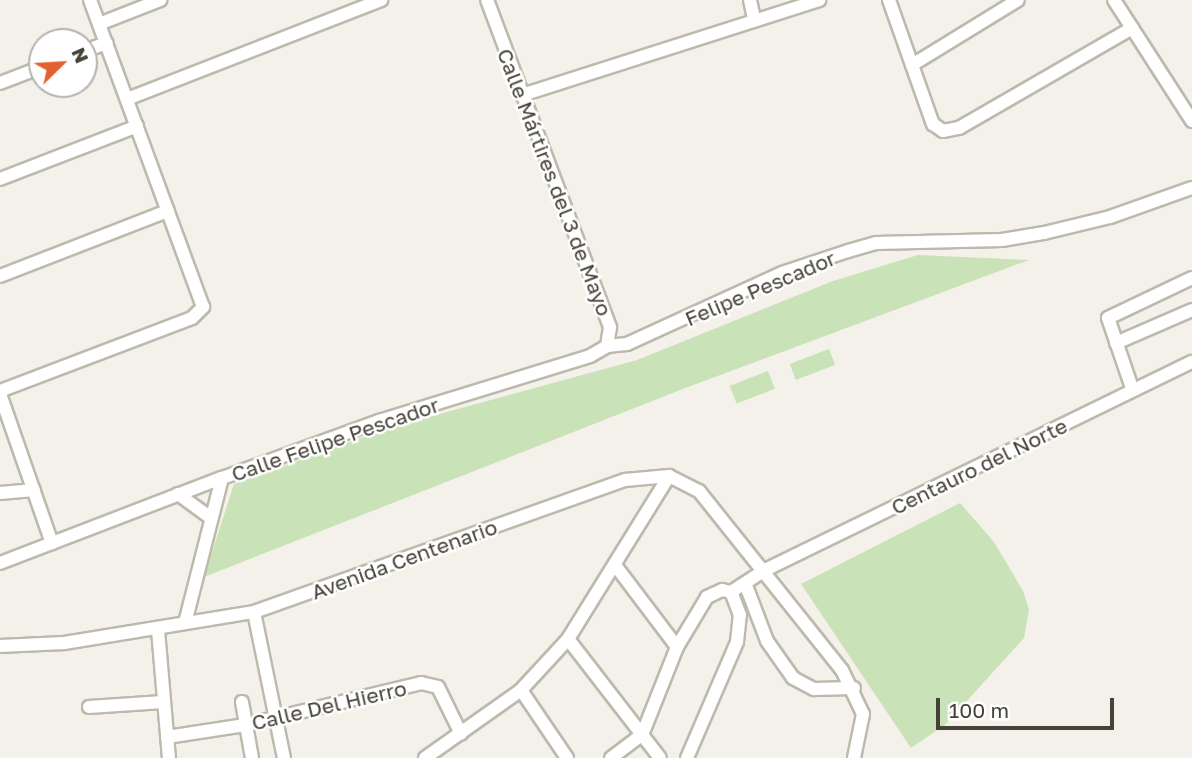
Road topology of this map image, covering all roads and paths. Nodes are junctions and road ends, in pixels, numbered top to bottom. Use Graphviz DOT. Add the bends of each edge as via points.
graph roads {
  1 [pos="90,0"];
  2 [pos="160,0"];
  3 [pos="381,0"];
  4 [pos="487,0"];
  5 [pos="750,0"];
  6 [pos="819,0"];
  7 [pos="889,0"];
  8 [pos="1018,0"];
  9 [pos="1114,0"];
  10 [pos="754,19"];
  11 [pos="99,23"];
  12 [pos="1132,28"];
  13 [pos="107,43"];
  14 [pos="98,46"];
  15 [pos="912,65"];
  16 [pos="28,72"];
  17 [pos="0,83"];
  18 [pos="522,95"];
  19 [pos="127,99"];
  20 [pos="1192,121"];
  21 [pos="137,126"];
  22 [pos="0,179"];
  23 [pos="1192,188"];
  24 [pos="168,211"];
  25 [pos="0,276"];
  26 [pos="1192,278"];
  27 [pos="1192,310"];
  28 [pos="1116,343"];
  29 [pos="607,346"];
  30 [pos="590,356"];
  31 [pos="1192,362"];
  32 [pos="1132,388"];
  33 [pos="0,393"];
  34 [pos="669,476"];
  35 [pos="222,478"];
  36 [pos="34,490"];
  37 [pos="0,493"];
  38 [pos="178,494"];
  39 [pos="211,518"];
  40 [pos="52,543"];
  41 [pos="0,563"];
  42 [pos="615,565"];
  43 [pos="765,570"];
  44 [pos="746,583"];
  45 [pos="731,592"];
  46 [pos="254,612"];
  47 [pos="185,623"];
  48 [pos="158,630"];
  49 [pos="568,639"];
  50 [pos="0,646"];
  51 [pos="677,647"];
  52 [pos="854,688"];
  53 [pos="521,690"];
  54 [pos="163,702"];
  55 [pos="242,702"];
  56 [pos="89,707"];
  57 [pos="276,716"];
  58 [pos="245,725"];
  59 [pos="461,734"];
  60 [pos="642,735"];
  61 [pos="167,737"];
  62 [pos="169,758"];
  63 [pos="252,758"];
  64 [pos="284,758"];
  65 [pos="425,758"];
  66 [pos="567,758"];
  67 [pos="611,758"];
  68 [pos="660,758"];
  69 [pos="687,758"];
  70 [pos="854,758"];
  1 -- 11 [label="street"];
  2 -- 11 [label="street"];
  3 -- 19 [label="street"];
  4 -- 18 [label="street, Calle Mártires del 3 de Mayo"];
  5 -- 10 [label="street"];
  6 -- 10 [label="street"];
  7 -- 15 [label="street"];
  8 -- 15 [label="street"];
  9 -- 12 [label="street"];
  10 -- 18 [label="street"];
  11 -- 13 [label="street"];
  12 -- 15 [label="street" via="959,128 937,129"];
  12 -- 20 [label="street"];
  13 -- 14 [label="street"];
  13 -- 19 [label="street"];
  16 -- 17 [label="street"];
  18 -- 29 [label="street, Calle Mártires del 3 de Mayo" via="610,327"];
  19 -- 21 [label="street"];
  21 -- 22 [label="street"];
  21 -- 24 [label="street"];
  23 -- 29 [label="street, Felipe Pescador" via="1110,217 1044,233 1002,240 915,241 848,251 782,273 627,344"];
  24 -- 25 [label="street"];
  24 -- 33 [label="street" via="203,307 192,318"];
  26 -- 28 [label="street" via="1108,318"];
  27 -- 28 [label="street"];
  28 -- 32 [label="street"];
  29 -- 30 [label="street, Calle Mártires del 3 de Mayo"];
  30 -- 35 [label="street, Calle Felipe Pescador" via="379,421"];
  31 -- 32 [label="street, Centauro del Norte"];
  32 -- 43 [label="street, Centauro del Norte"];
  33 -- 36 [label="street"];
  34 -- 42 [label="street"];
  34 -- 43 [label="street" via="699,491"];
  34 -- 46 [label="street, Avenida Centenario" via="625,480"];
  35 -- 38 [label="street"];
  35 -- 39 [label="street, Calle Felipe Pescador"];
  36 -- 37 [label="street"];
  36 -- 40 [label="street"];
  38 -- 39 [label="street"];
  38 -- 40 [label="street"];
  39 -- 47 [label="street, Calle Felipe Pescador"];
  40 -- 41 [label="street"];
  42 -- 49 [label="street"];
  42 -- 51 [label="street"];
  43 -- 44 [label="street, Centauro del Norte"];
  43 -- 52 [label="street"];
  44 -- 45 [label="street, Centauro del Norte"];
  44 -- 52 [label="street" via="767,641 793,678 814,690"];
  45 -- 51 [label="street, Centauro del Norte" via="722,590 707,597"];
  45 -- 69 [label="street" via="740,615 737,642"];
  46 -- 47 [label="street, Avenida Centenario"];
  46 -- 57 [label="street"];
  47 -- 48 [label="street, Avenida Centenario"];
  48 -- 50 [label="street, Avenida Centenario"];
  48 -- 54 [label="street"];
  49 -- 53 [label="street"];
  49 -- 60 [label="street"];
  51 -- 60 [label="street, Centauro del Norte"];
  52 -- 70 [label="street" via="863,714"];
  53 -- 59 [label="street"];
  53 -- 66 [label="street"];
  54 -- 56 [label="street"];
  54 -- 61 [label="street"];
  55 -- 58 [label="street"];
  57 -- 58 [label="street, Calle Del Hierro"];
  57 -- 59 [label="street, Calle Del Hierro" via="432,684 443,694"];
  57 -- 64 [label="street"];
  58 -- 61 [label="street, Calle Del Hierro"];
  58 -- 63 [label="street"];
  59 -- 65 [label="street"];
  60 -- 67 [label="street"];
  60 -- 68 [label="street"];
  61 -- 62 [label="street"];
}
